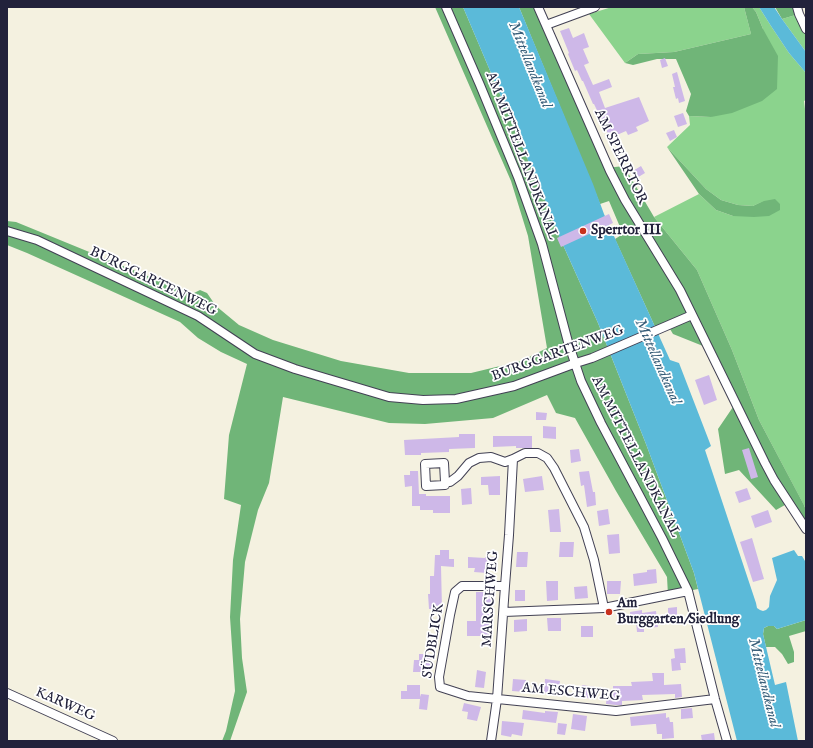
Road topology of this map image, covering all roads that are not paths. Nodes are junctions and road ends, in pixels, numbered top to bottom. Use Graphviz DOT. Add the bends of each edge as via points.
graph roads {
  1 [pos="446,7"];
  2 [pos="538,7"];
  3 [pos="595,7"];
  4 [pos="797,7"];
  5 [pos="546,25"];
  6 [pos="806,29"];
  7 [pos="7,231"];
  8 [pos="692,315"];
  9 [pos="576,363"];
  10 [pos="513,459"];
  11 [pos="445,482"];
  12 [pos="806,529"];
  13 [pos="505,586"];
  14 [pos="688,591"];
  15 [pos="604,608"];
  16 [pos="504,612"];
  17 [pos="7,693"];
  18 [pos="498,699"];
  19 [pos="715,699"];
  20 [pos="113,741"];
  21 [pos="491,741"];
  22 [pos="727,741"];
  1 -- 9 [label="street, AM MITTELLANDKANAL" via="518,177 542,244"];
  2 -- 5 [label="street, AM SPERRTOR"];
  3 -- 5 [label="street"];
  4 -- 6 [label="street"];
  5 -- 8 [label="street, AM SPERRTOR" via="610,171"];
  7 -- 9 [label="street, BURGGARTENWEG" via="37,240 198,316 255,354 295,369 389,397 456,399 514,386"];
  8 -- 9 [label="street, BURGGARTENWEG"];
  8 -- 12 [label="street" via="774,480"];
  9 -- 14 [label="street, AM MITTELLANDKANAL" via="601,423"];
  10 -- 11 [label="street" via="505,462 491,457 479,458 469,463 450,482"];
  10 -- 13 [label="street, MARSCHWEG"];
  10 -- 15 [label="street" via="525,453 538,453 547,458 554,468 584,527"];
  13 -- 16 [label="street, MARSCHWEG"];
  13 -- 18 [label="street, SÜDBLICK" via="462,586 455,592 439,677 440,687 468,696"];
  14 -- 15 [label="street"];
  14 -- 19 [label="street, AM MITTELLANDKANAL"];
  15 -- 16 [label="street"];
  16 -- 18 [label="street, MARSCHWEG"];
  17 -- 20 [label="street, KARWEG"];
  18 -- 19 [label="street, AM ESCHWEG" via="616,711"];
  18 -- 21 [label="street, MARSCHWEG"];
  19 -- 22 [label="street, AM MITTELLANDKANAL"];
}
